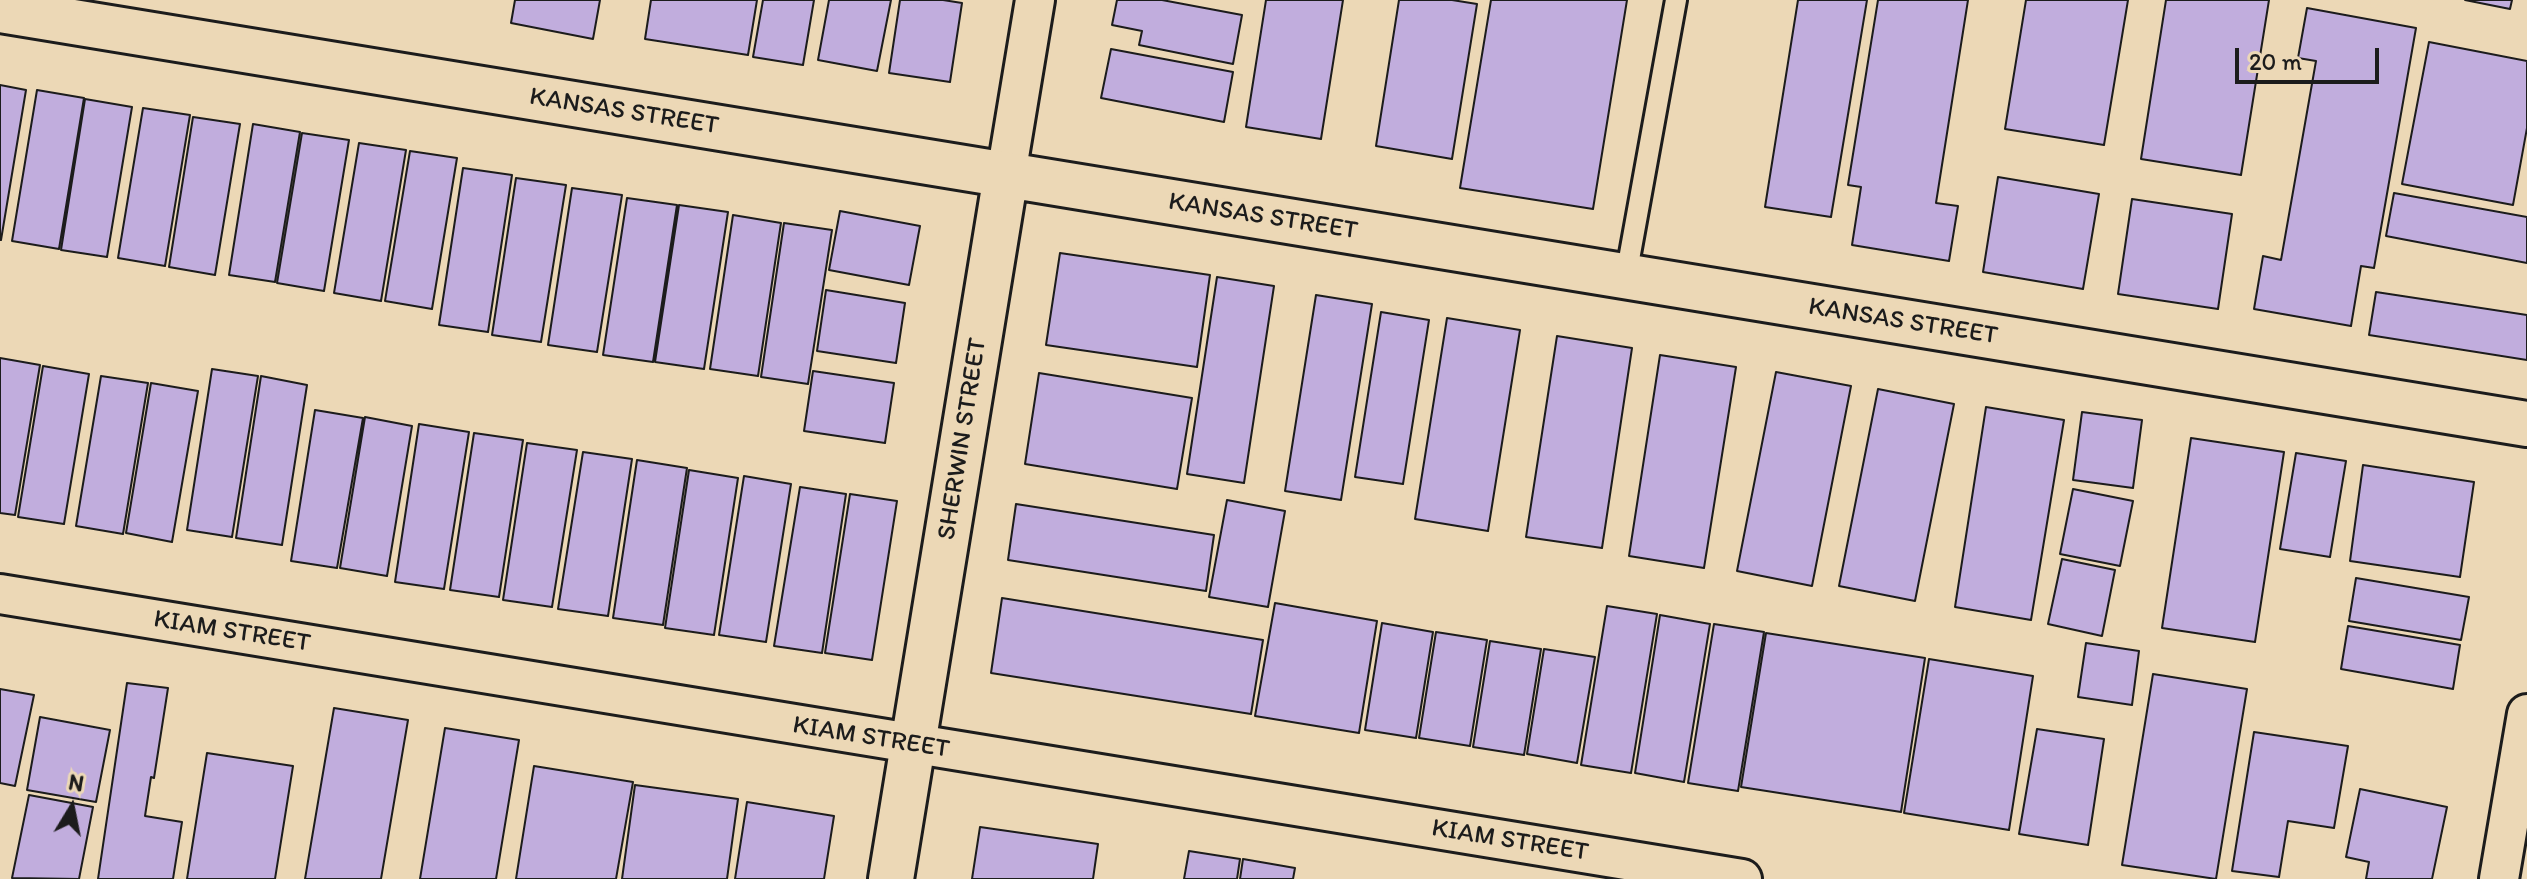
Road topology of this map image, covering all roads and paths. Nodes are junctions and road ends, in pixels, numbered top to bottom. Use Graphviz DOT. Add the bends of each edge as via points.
graph roads {
  1 [pos="1035,0"];
  2 [pos="1676,0"];
  3 [pos="0,10"];
  4 [pos="1006,175"];
  5 [pos="1626,276"];
  6 [pos="2527,424"];
  7 [pos="0,594"];
  8 [pos="2527,714"];
  9 [pos="913,745"];
  10 [pos="891,879"];
  11 [pos="1742,879"];
  12 [pos="2499,879"];
  1 -- 4 [label="street, SHERWIN STREET"];
  2 -- 5 [label="lane"];
  3 -- 4 [label="street, KANSAS STREET"];
  4 -- 5 [label="street, KANSAS STREET"];
  4 -- 9 [label="street, SHERWIN STREET"];
  5 -- 6 [label="street, KANSAS STREET"];
  7 -- 9 [label="street, KIAM STREET"];
  8 -- 12 [label="street"];
  9 -- 10 [label="street, SHERWIN STREET"];
  9 -- 11 [label="street, KIAM STREET"];
}
